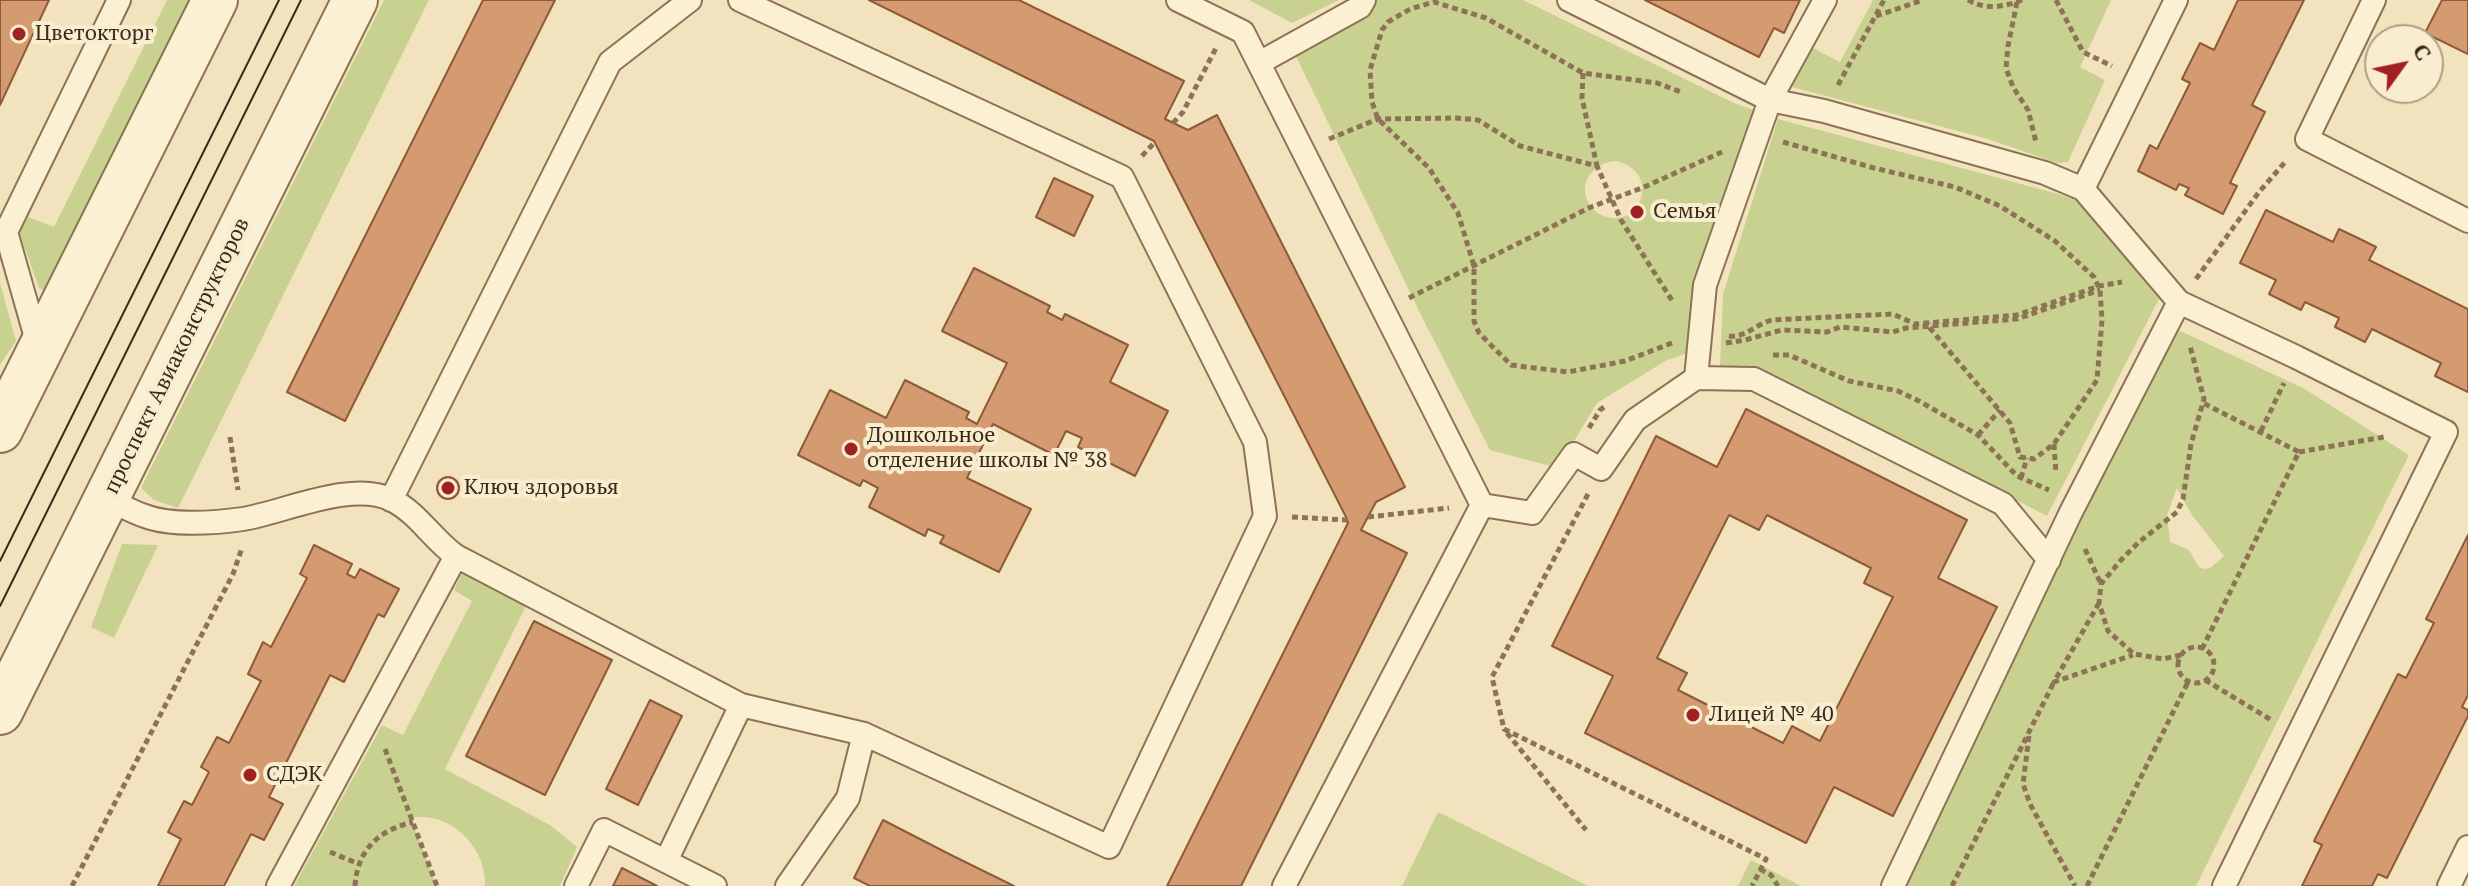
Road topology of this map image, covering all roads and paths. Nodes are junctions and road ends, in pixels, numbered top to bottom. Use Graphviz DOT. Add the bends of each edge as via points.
graph roads {
  1 [pos="119,0"];
  2 [pos="215,0"];
  3 [pos="355,0"];
  4 [pos="690,0"];
  5 [pos="742,0"];
  6 [pos="1178,0"];
  7 [pos="1364,0"];
  8 [pos="1432,0"];
  9 [pos="1569,0"];
  10 [pos="1825,0"];
  11 [pos="1884,0"];
  12 [pos="1923,0"];
  13 [pos="1968,0"];
  14 [pos="2056,0"];
  15 [pos="2176,0"];
  16 [pos="2374,0"];
  17 [pos="2019,1"];
  18 [pos="1439,4"];
  19 [pos="1875,16"];
  20 [pos="1228,25"];
  21 [pos="2083,52"];
  22 [pos="1259,63"];
  23 [pos="1583,73"];
  24 [pos="1687,94"];
  25 [pos="1770,100"];
  26 [pos="1824,111"];
  27 [pos="1378,119"];
  28 [pos="1173,123"];
  29 [pos="1337,135"];
  30 [pos="1759,135"];
  31 [pos="2307,139"];
  32 [pos="1597,166"];
  33 [pos="2045,173"];
  34 [pos="2083,189"];
  35 [pos="1612,198"];
  36 [pos="2468,221"];
  37 [pos="1474,266"];
  38 [pos="2155,276"];
  39 [pos="2099,288"];
  40 [pos="1413,296"];
  41 [pos="2179,302"];
  42 [pos="1928,325"];
  43 [pos="1699,340"];
  44 [pos="1745,340"];
  45 [pos="2189,341"];
  46 [pos="40,349"];
  47 [pos="1757,350"];
  48 [pos="1771,355"];
  49 [pos="1696,378"];
  50 [pos="2286,379"];
  51 [pos="2203,403"];
  52 [pos="2000,410"];
  53 [pos="0,430"];
  54 [pos="2261,431"];
  55 [pos="1978,435"];
  56 [pos="230,437"];
  57 [pos="2384,437"];
  58 [pos="2299,452"];
  59 [pos="2027,458"];
  60 [pos="1601,469"];
  61 [pos="2021,478"];
  62 [pos="2057,494"];
  63 [pos="106,498"];
  64 [pos="391,500"];
  65 [pos="1482,505"];
  66 [pos="1265,516"];
  67 [pos="1368,517"];
  68 [pos="243,519"];
  69 [pos="1347,520"];
  70 [pos="456,556"];
  71 [pos="2049,560"];
  72 [pos="2099,603"];
  73 [pos="2202,649"];
  74 [pos="2134,654"];
  75 [pos="2181,655"];
  76 [pos="2205,680"];
  77 [pos="2054,682"];
  78 [pos="2188,682"];
  79 [pos="741,705"];
  80 [pos="0,712"];
  81 [pos="2276,723"];
  82 [pos="1504,729"];
  83 [pos="2029,731"];
  84 [pos="864,734"];
  85 [pos="383,745"];
  86 [pos="413,822"];
  87 [pos="1586,830"];
  88 [pos="316,847"];
  89 [pos="2468,847"];
  90 [pos="666,861"];
  91 [pos="359,864"];
  92 [pos="1760,869"];
  93 [pos="72,886"];
  94 [pos="278,886"];
  95 [pos="355,886"];
  96 [pos="437,886"];
  97 [pos="576,886"];
  98 [pos="715,886"];
  99 [pos="787,886"];
  100 [pos="1284,886"];
  101 [pos="1752,886"];
  102 [pos="1778,886"];
  103 [pos="1893,886"];
  104 [pos="1952,886"];
  105 [pos="2075,886"];
  106 [pos="2087,886"];
  107 [pos="2224,886"];
  108 [pos="2449,886"];
  1 -- 46 [label="lane" via="6,232"];
  2 -- 46 [label="street"];
  3 -- 63 [label="street, проспект Авиаконструкторов"];
  4 -- 64 [label="lane" via="610,62"];
  5 -- 66 [label="lane" via="1122,177 1255,442"];
  6 -- 20 [label="lane"];
  7 -- 22 [label="lane"];
  8 -- 18 [label="path"];
  9 -- 25 [label="lane"];
  10 -- 25 [label="lane"];
  11 -- 19 [label="path"];
  12 -- 19 [label="path"];
  13 -- 17 [label="path" via="1993,7"];
  14 -- 21 [label="path"];
  15 -- 34 [label="lane"];
  16 -- 31 [label="lane"];
  17 -- 33 [label="path" via="2006,68 2028,110"];
  18 -- 23 [label="path" via="1486,18"];
  18 -- 27 [label="path" via="1410,9 1382,30 1370,70"];
  19 -- 26 [label="path"];
  20 -- 22 [label="lane" via="1243,32"];
  20 -- 28 [label="path"];
  22 -- 65 [label="lane"];
  23 -- 24 [label="path" via="1657,83"];
  23 -- 32 [label="path" via="1584,109"];
  25 -- 26 [label="lane"];
  25 -- 30 [label="lane"];
  26 -- 33 [label="lane"];
  27 -- 29 [label="path"];
  27 -- 32 [label="path" via="1478,120 1520,146"];
  27 -- 37 [label="path" via="1439,182 1458,213"];
  30 -- 35 [label="path"];
  30 -- 39 [label="path" via="1955,187 2000,206 2055,241"];
  30 -- 43 [label="lane" via="1705,285"];
  31 -- 36 [label="lane"];
  31 -- 41 [label="path" via="2259,192"];
  32 -- 35 [label="path"];
  33 -- 34 [label="lane"];
  34 -- 38 [label="lane"];
  35 -- 37 [label="path"];
  35 -- 43 [label="path" via="1691,338"];
  37 -- 40 [label="path"];
  37 -- 43 [label="path" via="1474,321 1511,365 1568,372 1625,361 1677,341"];
  38 -- 39 [label="path"];
  38 -- 41 [label="lane"];
  39 -- 42 [label="path" via="2017,319"];
  39 -- 59 [label="path" via="2097,380 2054,444 2034,459"];
  41 -- 71 [label="lane"];
  41 -- 107 [label="lane" via="2446,432"];
  42 -- 44 [label="path" via="1893,332 1840,327 1827,332 1782,330"];
  42 -- 44 [label="path" via="1893,314 1772,320 1739,337 1721,335 1720,342"];
  42 -- 52 [label="path"];
  43 -- 49 [label="lane"];
  44 -- 47 [label="path"];
  45 -- 51 [label="path"];
  46 -- 53 [label="street"];
  48 -- 55 [label="path" via="1789,355 1849,381 1898,391"];
  49 -- 60 [label="lane" via="1635,420"];
  49 -- 71 [label="lane" via="1754,379 2003,504"];
  50 -- 54 [label="path"];
  51 -- 54 [label="path"];
  51 -- 72 [label="path" via="2177,512 2121,560 2101,584"];
  52 -- 55 [label="path"];
  52 -- 59 [label="path" via="2010,423 2020,457"];
  54 -- 58 [label="path"];
  55 -- 61 [label="path"];
  56 -- 68 [label="path"];
  57 -- 58 [label="path"];
  58 -- 73 [label="path"];
  59 -- 61 [label="path"];
  60 -- 65 [label="lane" via="1574,454 1532,513"];
  60 -- 82 [label="path" via="1492,677"];
  61 -- 62 [label="path"];
  63 -- 68 [label="lane" via="147,517 186,522"];
  63 -- 80 [label="street, проспект Авиаконструкторов"];
  64 -- 68 [label="lane" via="365,493"];
  64 -- 70 [label="lane"];
  65 -- 67 [label="path"];
  65 -- 100 [label="lane"];
  66 -- 69 [label="path"];
  66 -- 84 [label="lane" via="1109,847"];
  68 -- 93 [label="path" via="243,547 233,574"];
  70 -- 79 [label="lane"];
  70 -- 94 [label="lane"];
  71 -- 103 [label="lane"];
  72 -- 74 [label="path" via="2108,631"];
  72 -- 77 [label="path"];
  73 -- 75 [label="path"];
  73 -- 76 [label="path" via="2211,656 2213,667"];
  74 -- 75 [label="path" via="2163,659"];
  74 -- 77 [label="path"];
  75 -- 78 [label="path" via="2179,673"];
  76 -- 78 [label="path"];
  76 -- 81 [label="path"];
  77 -- 83 [label="path"];
  78 -- 106 [label="path"];
  79 -- 84 [label="lane"];
  79 -- 90 [label="lane"];
  82 -- 87 [label="path"];
  82 -- 92 [label="path" via="1766,859"];
  83 -- 104 [label="path"];
  83 -- 105 [label="path" via="2023,784"];
  84 -- 99 [label="lane" via="848,798"];
  85 -- 86 [label="path"];
  86 -- 91 [label="path" via="377,837"];
  86 -- 96 [label="path"];
  88 -- 91 [label="path"];
  89 -- 108 [label="lane"];
  90 -- 97 [label="lane" via="604,830"];
  90 -- 98 [label="lane"];
  91 -- 95 [label="path"];
  92 -- 101 [label="path"];
  92 -- 102 [label="path"];
}
